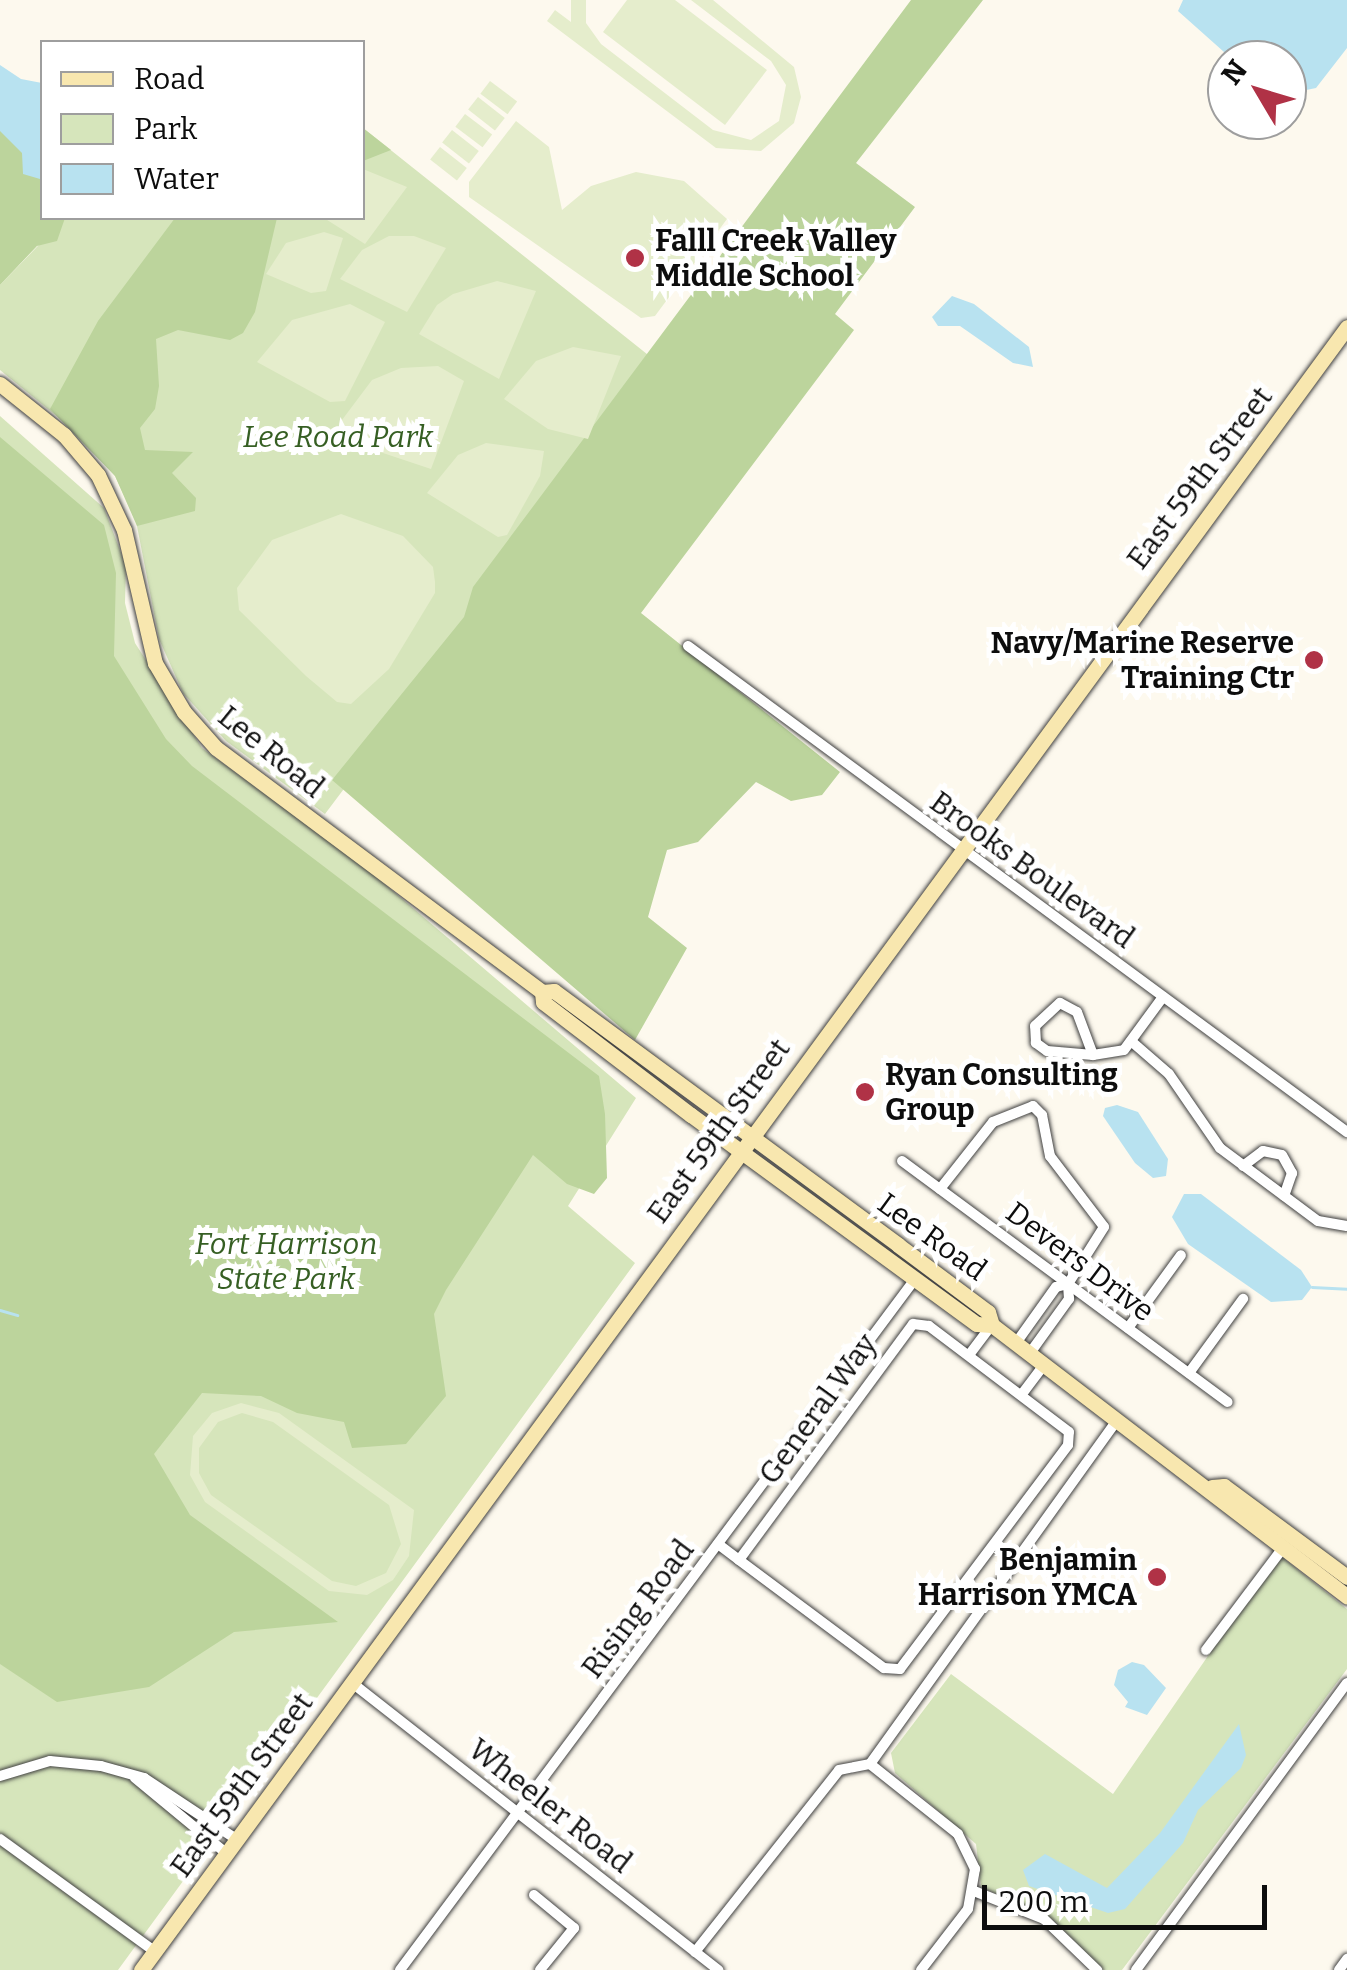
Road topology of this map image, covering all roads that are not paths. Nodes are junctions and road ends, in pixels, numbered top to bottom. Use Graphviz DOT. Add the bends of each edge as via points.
graph roads {
  1 [pos="1347,328"];
  2 [pos="0,384"];
  3 [pos="688,646"];
  4 [pos="960,849"];
  5 [pos="1163,997"];
  6 [pos="1131,1041"];
  7 [pos="1094,1054"];
  8 [pos="1329,1118"];
  9 [pos="1347,1119"];
  10 [pos="1347,1132"];
  11 [pos="744,1143"];
  12 [pos="902,1162"];
  13 [pos="1243,1166"];
  14 [pos="940,1189"];
  15 [pos="1284,1196"];
  16 [pos="1347,1226"];
  17 [pos="1182,1254"];
  18 [pos="915,1278"];
  19 [pos="1068,1284"];
  20 [pos="1243,1299"];
  21 [pos="992,1325"];
  22 [pos="1128,1328"];
  23 [pos="1016,1342"];
  24 [pos="1030,1353"];
  25 [pos="969,1355"];
  26 [pos="1045,1364"];
  27 [pos="1189,1373"];
  28 [pos="1022,1394"];
  29 [pos="1228,1402"];
  30 [pos="1118,1418"];
  31 [pos="1212,1487"];
  32 [pos="718,1544"];
  33 [pos="1282,1549"];
  34 [pos="739,1560"];
  35 [pos="1347,1577"];
  36 [pos="1347,1596"];
  37 [pos="1206,1650"];
  38 [pos="351,1682"];
  39 [pos="1347,1682"];
  40 [pos="870,1764"];
  41 [pos="0,1776"];
  42 [pos="135,1778"];
  43 [pos="518,1812"];
  44 [pos="0,1839"];
  45 [pos="236,1839"];
  46 [pos="226,1853"];
  47 [pos="974,1891"];
  48 [pos="534,1895"];
  49 [pos="154,1951"];
  50 [pos="695,1952"];
  51 [pos="409,1958"];
  52 [pos="1347,1960"];
  53 [pos="140,1970"];
  54 [pos="400,1970"];
  55 [pos="416,1970"];
  56 [pos="540,1970"];
  57 [pos="718,1970"];
  58 [pos="921,1970"];
  59 [pos="1097,1970"];
  60 [pos="1136,1970"];
  61 [pos="1339,1970"];
  1 -- 4 [label="street, East 59th Street"];
  2 -- 11 [label="street, Lee Road" via="64,435 106,488 127,538 147,642 194,726 542,992 544,1002"];
  3 -- 4 [label="street, Brooks Boulevard"];
  4 -- 5 [label="street, Brooks Boulevard"];
  4 -- 11 [label="street, East 59th Street"];
  5 -- 6 [label="street"];
  5 -- 8 [label="street, Brooks Boulevard"];
  6 -- 7 [label="street" via="1116,1054"];
  6 -- 13 [label="street" via="1168,1074 1214,1142"];
  7 -- 7 [label="street" via="1070,1005 1051,1006 1035,1026 1034,1039 1044,1049"];
  8 -- 9 [label="street"];
  8 -- 10 [label="street, Brooks Boulevard"];
  11 -- 18 [label="street, Lee Road"];
  11 -- 21 [label="street, Lee Road" via="988,1312"];
  11 -- 38 [label="street, East 59th Street"];
  12 -- 14 [label="street, Devers Drive"];
  13 -- 15 [label="street"];
  13 -- 15 [label="street" via="1263,1151 1282,1156 1292,1172"];
  14 -- 19 [label="street, Devers Drive"];
  14 -- 19 [label="street" via="992,1122 1026,1106 1038,1109 1050,1156 1104,1228"];
  15 -- 16 [label="street" via="1322,1223"];
  17 -- 22 [label="street"];
  18 -- 21 [label="street, Lee Road" via="977,1324"];
  18 -- 32 [label="street, Rising Road"];
  19 -- 22 [label="street, Devers Drive"];
  19 -- 23 [label="street" via="1056,1287"];
  19 -- 24 [label="street" via="1068,1298"];
  20 -- 27 [label="street"];
  21 -- 23 [label="street, Lee Road"];
  21 -- 25 [label="street"];
  22 -- 27 [label="street, Devers Drive"];
  23 -- 24 [label="street, Lee Road"];
  24 -- 26 [label="street, Lee Road"];
  25 -- 28 [label="street, General Way"];
  25 -- 34 [label="street, General Way" via="926,1324 910,1327"];
  26 -- 28 [label="street"];
  26 -- 30 [label="street, Lee Road"];
  27 -- 29 [label="street, Devers Drive"];
  28 -- 34 [label="street, General Way" via="1066,1426 1069,1443 905,1665 894,1670"];
  30 -- 31 [label="street, Lee Road"];
  30 -- 40 [label="street"];
  31 -- 33 [label="street, Lee Road" via="1214,1497"];
  31 -- 35 [label="street, Lee Road" via="1224,1486"];
  32 -- 34 [label="street"];
  32 -- 43 [label="street, Rising Road"];
  33 -- 36 [label="street, Lee Road"];
  33 -- 37 [label="street"];
  38 -- 43 [label="street, Wheeler Road"];
  38 -- 45 [label="street, East 59th Street"];
  39 -- 60 [label="street"];
  40 -- 47 [label="street" via="964,1840 975,1869"];
  40 -- 50 [label="street" via="840,1770"];
  41 -- 42 [label="street" via="60,1761"];
  42 -- 45 [label="street"];
  42 -- 46 [label="street"];
  43 -- 50 [label="street, Wheeler Road"];
  43 -- 51 [label="street, Rising Road"];
  44 -- 49 [label="street"];
  45 -- 46 [label="street, East 59th Street"];
  46 -- 49 [label="street, East 59th Street"];
  47 -- 58 [label="street" via="968,1909"];
  47 -- 59 [label="street" via="1044,1919"];
  48 -- 56 [label="street" via="574,1928"];
  49 -- 53 [label="street, East 59th Street"];
  50 -- 57 [label="street, Wheeler Road"];
  51 -- 54 [label="street, Rising Road"];
  51 -- 55 [label="street"];
  52 -- 61 [label="street"];
}
